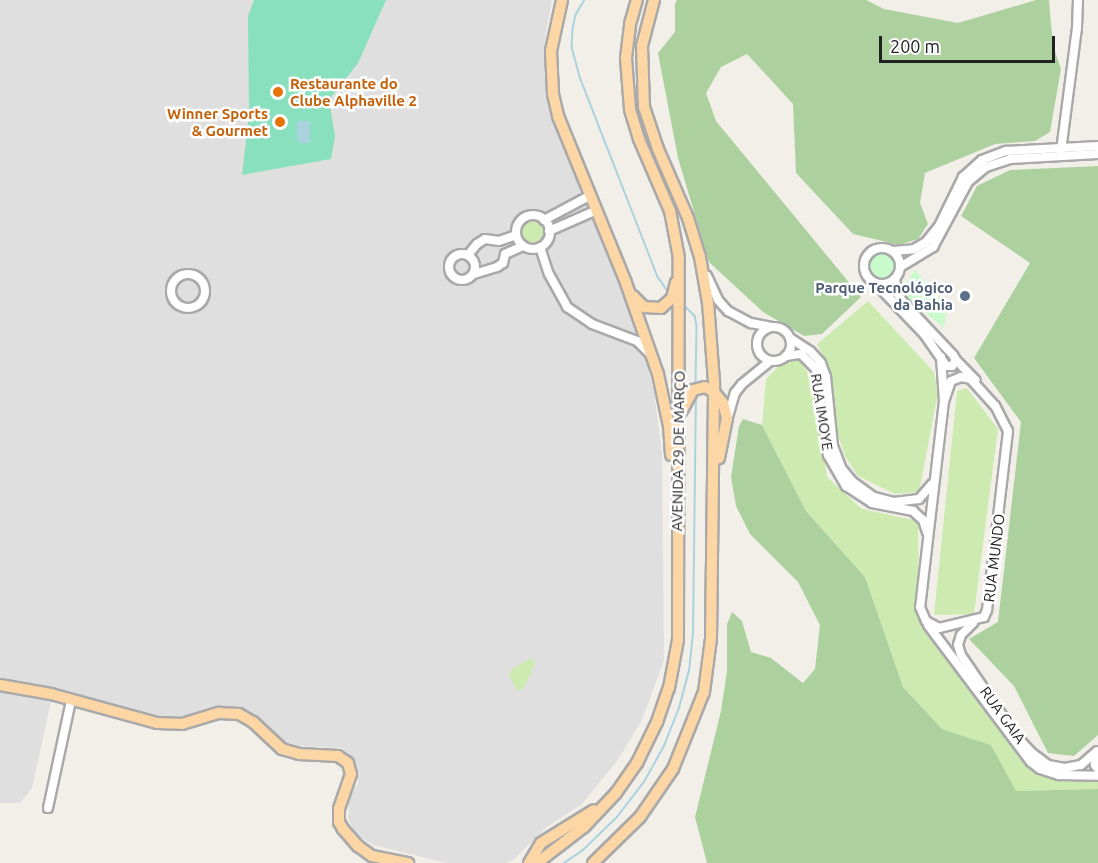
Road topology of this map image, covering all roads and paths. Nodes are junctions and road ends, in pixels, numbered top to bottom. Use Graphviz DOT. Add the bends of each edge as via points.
graph roads {
  1 [pos="562,0"];
  2 [pos="637,0"];
  3 [pos="654,0"];
  4 [pos="1078,0"];
  5 [pos="1098,146"];
  6 [pos="1060,152"];
  7 [pos="1098,154"];
  8 [pos="591,195"];
  9 [pos="597,210"];
  10 [pos="544,220"];
  11 [pos="549,231"];
  12 [pos="516,235"];
  13 [pos="500,241"];
  14 [pos="523,246"];
  15 [pos="540,248"];
  16 [pos="892,251"];
  17 [pos="505,254"];
  18 [pos="468,255"];
  19 [pos="700,257"];
  20 [pos="679,258"];
  21 [pos="900,267"];
  22 [pos="474,274"];
  23 [pos="182,275"];
  24 [pos="895,279"];
  25 [pos="626,283"];
  26 [pos="875,283"];
  27 [pos="639,321"];
  28 [pos="772,327"];
  29 [pos="623,335"];
  30 [pos="790,338"];
  31 [pos="651,355"];
  32 [pos="786,356"];
  33 [pos="941,357"];
  34 [pos="956,360"];
  35 [pos="769,362"];
  36 [pos="976,381"];
  37 [pos="712,391"];
  38 [pos="944,401"];
  39 [pos="727,418"];
  40 [pos="678,422"];
  41 [pos="934,480"];
  42 [pos="714,509"];
  43 [pos="928,541"];
  44 [pos="677,552"];
  45 [pos="984,617"];
  46 [pos="926,621"];
  47 [pos="0,684"];
  48 [pos="71,701"];
  49 [pos="1098,750"];
  50 [pos="1098,769"];
  51 [pos="1098,776"];
  52 [pos="616,793"];
  53 [pos="48,807"];
  54 [pos="385,859"];
  55 [pos="396,863"];
  56 [pos="408,863"];
  57 [pos="530,863"];
  58 [pos="537,863"];
  59 [pos="593,863"];
  1 -- 8 [label="main road" via="551,51 553,94 564,132"];
  2 -- 20 [label="main road, AVENIDA 29 DE MARÇO" via="627,48 629,102 639,139 670,211"];
  3 -- 19 [label="main road" via="642,46 644,107"];
  4 -- 6 [label="street"];
  5 -- 6 [label="street"];
  6 -- 7 [label="street"];
  6 -- 16 [label="street" via="1006,151 982,159 963,177 939,226 926,242 914,249"];
  6 -- 21 [label="street" via="1010,159 986,167 968,182 933,246"];
  8 -- 9 [label="main road"];
  8 -- 10 [label="street"];
  9 -- 11 [label="street"];
  9 -- 25 [label="main road"];
  10 -- 11 [label="street"];
  10 -- 12 [label="street" via="535,216 525,218"];
  11 -- 15 [label="street"];
  12 -- 13 [label="street"];
  12 -- 14 [label="street"];
  13 -- 17 [label="street"];
  13 -- 18 [label="street" via="489,238 479,242"];
  14 -- 15 [label="street"];
  14 -- 17 [label="street"];
  15 -- 29 [label="street" via="567,307 592,324"];
  16 -- 21 [label="street"];
  16 -- 26 [label="street" via="881,248 867,255 865,272"];
  17 -- 22 [label="street" via="497,267"];
  18 -- 22 [label="street" via="474,261"];
  18 -- 22 [label="street" via="456,255 449,270 461,280"];
  19 -- 28 [label="street" via="718,300 728,311 751,323"];
  19 -- 37 [label="main road" via="708,303"];
  20 -- 25 [label="main road" via="672,298 661,308 650,309 640,304"];
  20 -- 40 [label="main road, AVENIDA 29 DE MARÇO"];
  21 -- 24 [label="street"];
  23 -- 23 [label="street" via="171,287 172,297 184,308 195,308 203,300 204,284 196,276"];
  24 -- 26 [label="street"];
  24 -- 34 [label="street, RUA MUNDO" via="903,302"];
  25 -- 27 [label="main road"];
  26 -- 33 [label="street"];
  27 -- 29 [label="street" via="634,333"];
  27 -- 31 [label="main road"];
  28 -- 30 [label="street" via="783,330"];
  28 -- 35 [label="street" via="762,332 757,342 759,353"];
  29 -- 31 [label="street" via="637,341"];
  30 -- 32 [label="street"];
  30 -- 41 [label="street, RUA IMOYE" via="815,355 824,371 833,446 842,469 853,482 874,497 906,502 923,496"];
  31 -- 44 [label="main road" via="669,426"];
  32 -- 35 [label="street"];
  32 -- 43 [label="street, RUA IMOYE" via="801,354 816,369 826,448 840,478 854,494 872,503 920,516"];
  33 -- 34 [label="street" via="950,367"];
  33 -- 38 [label="street"];
  34 -- 36 [label="street, RUA MUNDO"];
  35 -- 39 [label="street" via="735,393"];
  36 -- 38 [label="street" via="966,377 951,381"];
  36 -- 45 [label="street, RUA MUNDO" via="1006,422 1008,431 990,600"];
  37 -- 39 [label="main road" via="723,403"];
  37 -- 40 [label="main road" via="700,387 693,390"];
  37 -- 42 [label="main road"];
  38 -- 41 [label="street"];
  39 -- 42 [label="main road"];
  40 -- 44 [label="main road, AVENIDA 29 DE MARÇO"];
  41 -- 43 [label="street"];
  42 -- 59 [label="main road" via="711,639 704,692 673,769 640,817"];
  43 -- 46 [label="street" via="921,607"];
  44 -- 52 [label="main road, AVENIDA 29 DE MARÇO" via="678,640 669,688 647,745"];
  45 -- 46 [label="street, RUA MUNDO" via="943,628"];
  45 -- 49 [label="street, RUA GAIA" via="964,630 959,650 1017,736 1032,753 1055,768 1081,765"];
  46 -- 51 [label="street, RUA GAIA" via="1031,762 1059,775"];
  47 -- 48 [label="main road"];
  48 -- 53 [label="street"];
  48 -- 54 [label="main road" via="171,724 219,713 239,714 282,749 338,756 348,764 351,774 339,808 339,822 366,852"];
  49 -- 50 [label="street, RUA GAIA"];
  52 -- 57 [label="main road" via="542,843"];
  52 -- 58 [label="main road, AVENIDA 29 DE MARÇO" via="584,827"];
  54 -- 55 [label="main road"];
  54 -- 56 [label="main road"];
}
